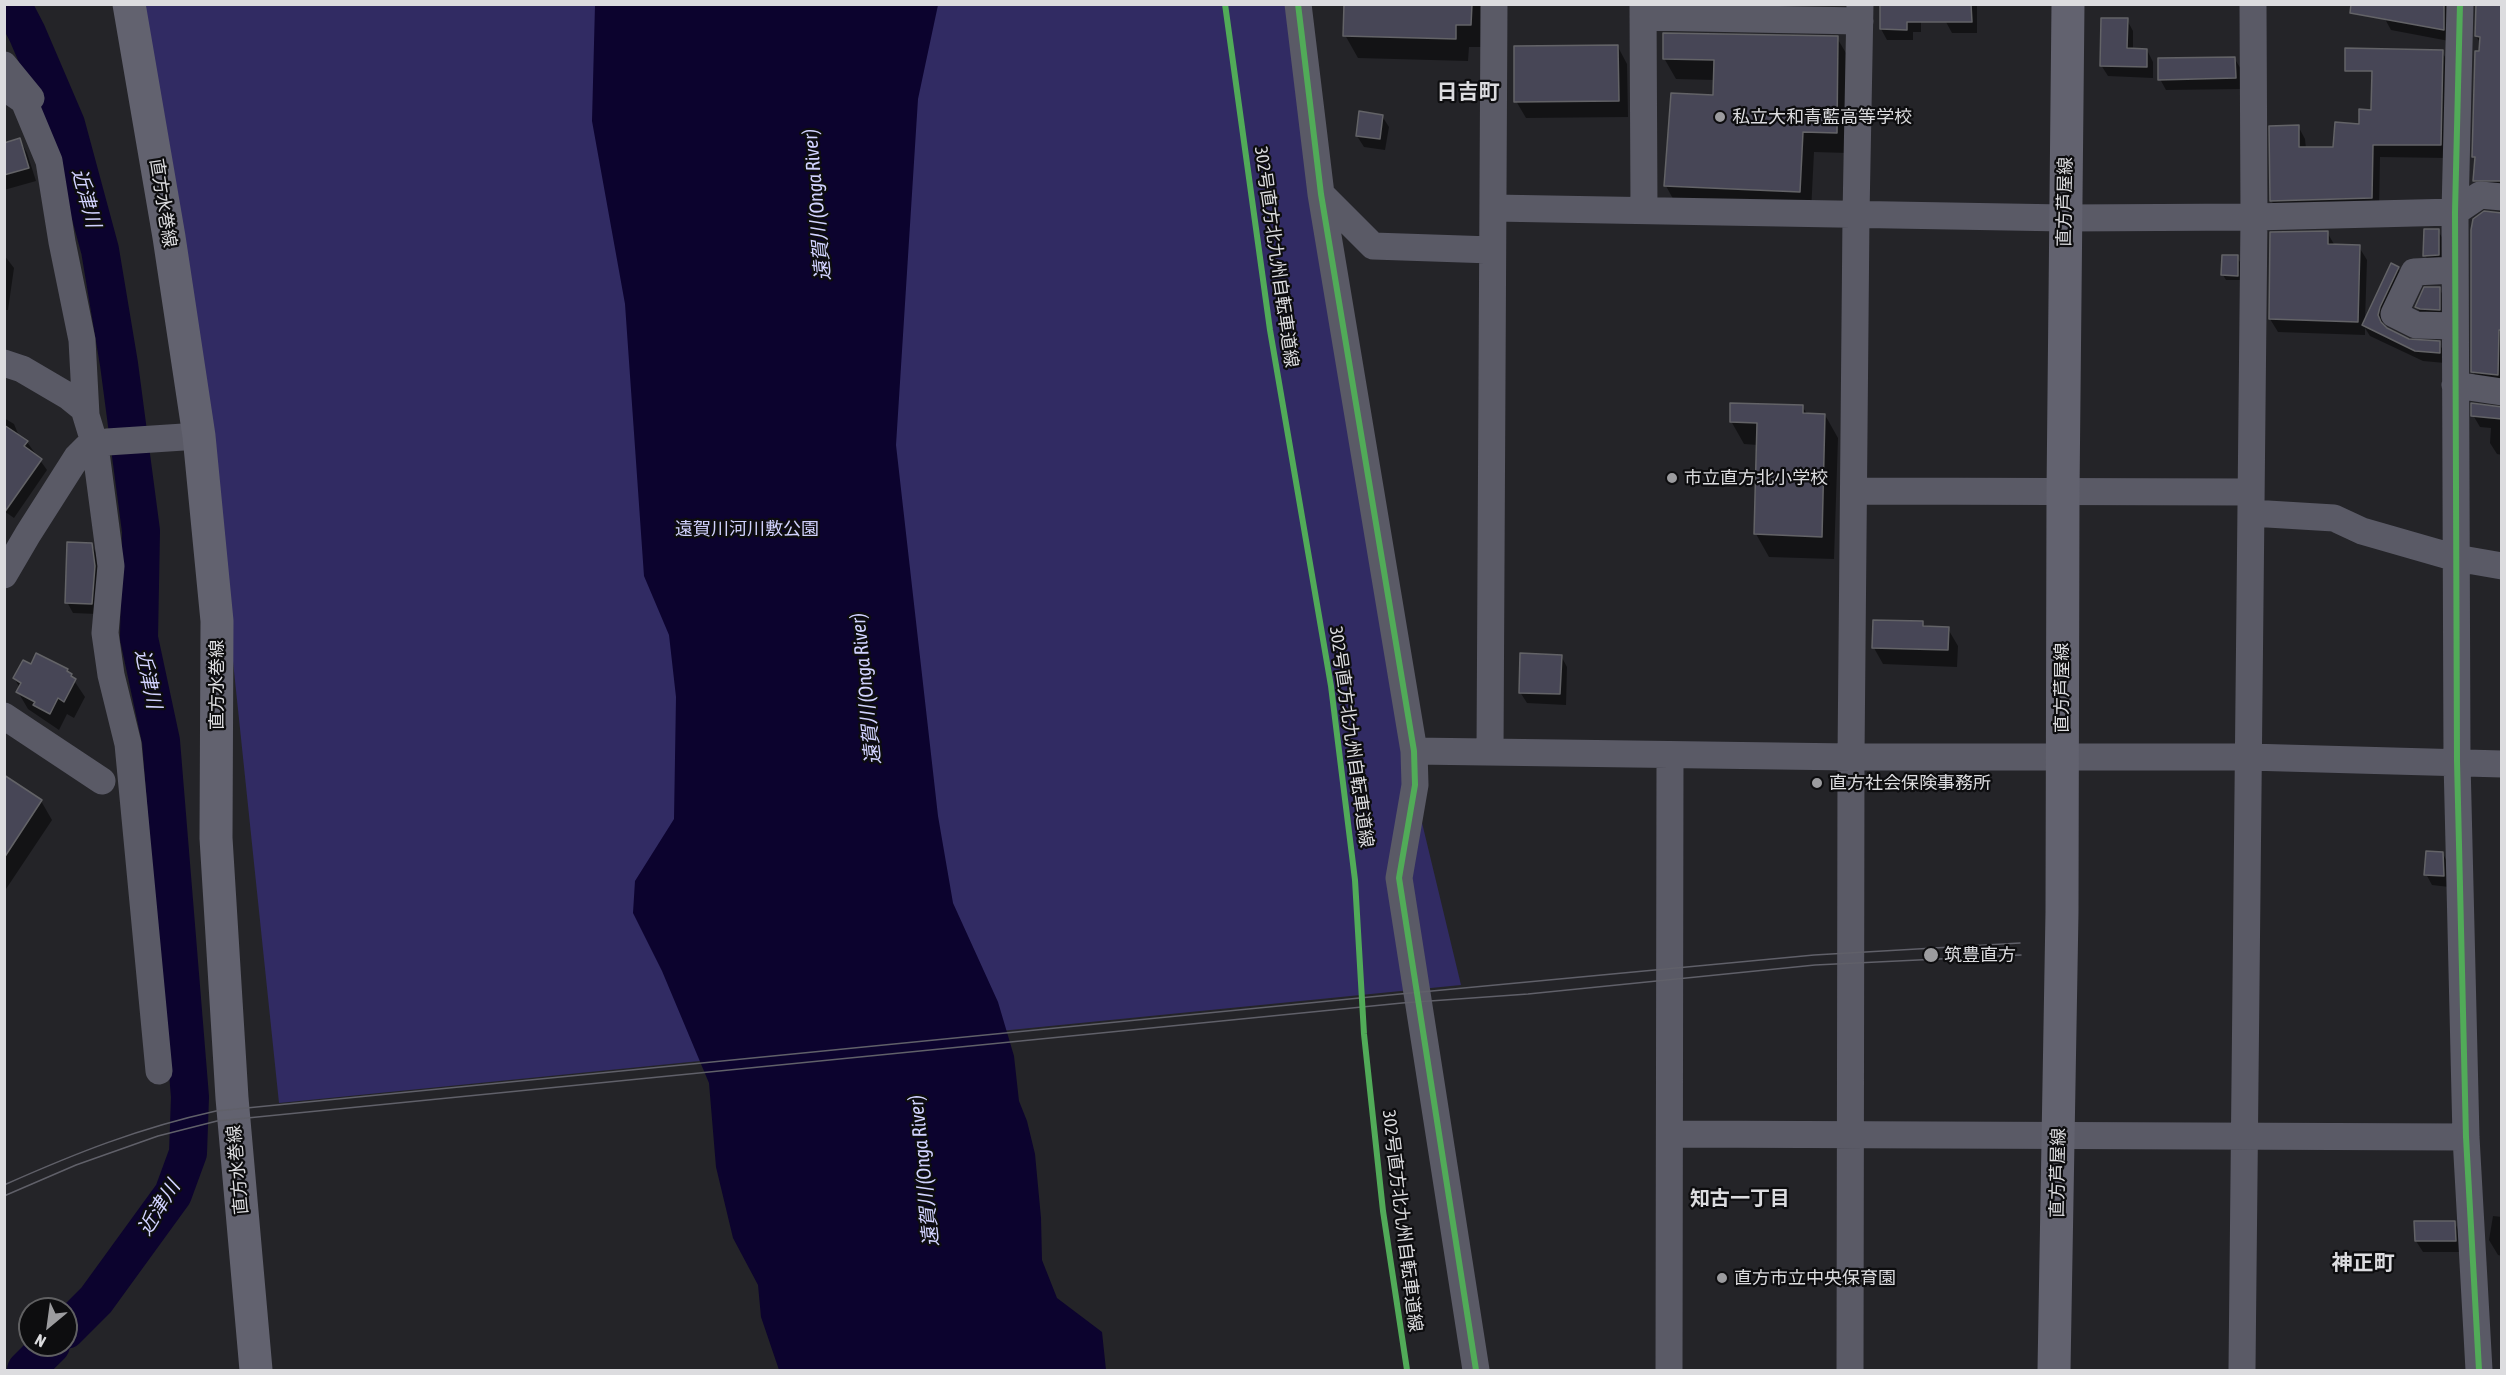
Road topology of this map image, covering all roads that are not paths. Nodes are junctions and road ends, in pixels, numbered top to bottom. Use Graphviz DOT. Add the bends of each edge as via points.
graph roads {
  1 [pos="129,4"];
  2 [pos="1298,4"];
  3 [pos="1494,4"];
  4 [pos="2068,4"];
  5 [pos="2253,4"];
  6 [pos="2460,4"];
  7 [pos="1643,11"];
  8 [pos="1860,13"];
  9 [pos="4,64"];
  10 [pos="4,87"];
  11 [pos="1322,194"];
  12 [pos="2502,197"];
  13 [pos="1493,208"];
  14 [pos="1644,210"];
  15 [pos="2454,212"];
  16 [pos="1856,215"];
  17 [pos="2254,217"];
  18 [pos="2065,218"];
  19 [pos="1492,250"];
  20 [pos="2455,270"];
  21 [pos="2455,326"];
  22 [pos="82,340"];
  23 [pos="4,363"];
  24 [pos="2455,385"];
  25 [pos="2502,392"];
  26 [pos="86,415"];
  27 [pos="199,436"];
  28 [pos="101,443"];
  29 [pos="1855,491"];
  30 [pos="2063,492"];
  31 [pos="2251,503"];
  32 [pos="16,535"];
  33 [pos="2456,558"];
  34 [pos="2502,566"];
  35 [pos="4,575"];
  36 [pos="4,716"];
  37 [pos="1414,751"];
  38 [pos="1490,751"];
  39 [pos="1670,755"];
  40 [pos="1851,757"];
  41 [pos="2062,757"];
  42 [pos="2248,758"];
  43 [pos="2457,761"];
  44 [pos="2502,764"];
  45 [pos="102,781"];
  46 [pos="159,1071"];
  47 [pos="1670,1134"];
  48 [pos="1849,1134"];
  49 [pos="2059,1135"];
  50 [pos="2244,1136"];
  51 [pos="2466,1137"];
  52 [pos="256,1371"];
  53 [pos="1476,1371"];
  54 [pos="1669,1371"];
  55 [pos="1850,1371"];
  56 [pos="2054,1371"];
  57 [pos="2242,1371"];
  58 [pos="2479,1371"];
  1 -- 27 [label="main road, 直方水巻線"];
  2 -- 11 [label="street"];
  3 -- 13 [label="street"];
  4 -- 18 [label="main road, 直方芦屋線"];
  5 -- 17 [label="street"];
  6 -- 15 [label="street"];
  7 -- 8 [label="street"];
  7 -- 14 [label="street"];
  8 -- 16 [label="street"];
  9 -- 22 [label="street" via="54,129 86,287"];
  10 -- 22 [label="street" via="24,101 49,161"];
  11 -- 19 [label="street" via="1373,246"];
  11 -- 37 [label="street"];
  12 -- 15 [label="street" via="2480,195"];
  13 -- 14 [label="street"];
  13 -- 19 [label="street"];
  14 -- 16 [label="street"];
  15 -- 17 [label="street"];
  15 -- 20 [label="street"];
  16 -- 18 [label="street"];
  16 -- 29 [label="street"];
  17 -- 18 [label="street"];
  17 -- 31 [label="street"];
  18 -- 30 [label="main road, 直方芦屋線"];
  19 -- 38 [label="street"];
  20 -- 21 [label="street"];
  20 -- 21 [label="street" via="2414,272 2394,314 2416,324"];
  21 -- 24 [label="street"];
  22 -- 26 [label="street"];
  23 -- 26 [label="street" via="68,396"];
  24 -- 25 [label="street"];
  24 -- 33 [label="street"];
  26 -- 28 [label="street"];
  27 -- 28 [label="street"];
  27 -- 52 [label="main road, 直方水巻線" via="217,621 216,838 232,1098"];
  28 -- 32 [label="street" via="87,447 77,457"];
  28 -- 46 [label="street" via="111,566 105,633 128,744"];
  29 -- 30 [label="street"];
  29 -- 40 [label="street"];
  30 -- 31 [label="street"];
  30 -- 41 [label="main road, 直方芦屋線"];
  31 -- 33 [label="street" via="2334,518 2362,531"];
  31 -- 42 [label="street"];
  32 -- 35 [label="street"];
  33 -- 34 [label="street"];
  33 -- 43 [label="street"];
  36 -- 45 [label="street"];
  37 -- 38 [label="street"];
  37 -- 53 [label="street" via="1415,785 1399,878"];
  38 -- 39 [label="street"];
  39 -- 40 [label="street"];
  39 -- 47 [label="street"];
  40 -- 41 [label="street"];
  40 -- 48 [label="street"];
  41 -- 42 [label="street"];
  41 -- 49 [label="main road, 直方芦屋線"];
  42 -- 43 [label="street"];
  42 -- 50 [label="street"];
  43 -- 44 [label="street"];
  43 -- 51 [label="street"];
  47 -- 48 [label="street"];
  47 -- 54 [label="street"];
  48 -- 49 [label="street"];
  48 -- 55 [label="street"];
  49 -- 50 [label="street"];
  49 -- 56 [label="main road, 直方芦屋線"];
  50 -- 51 [label="street"];
  50 -- 57 [label="street"];
  51 -- 58 [label="street"];
}
